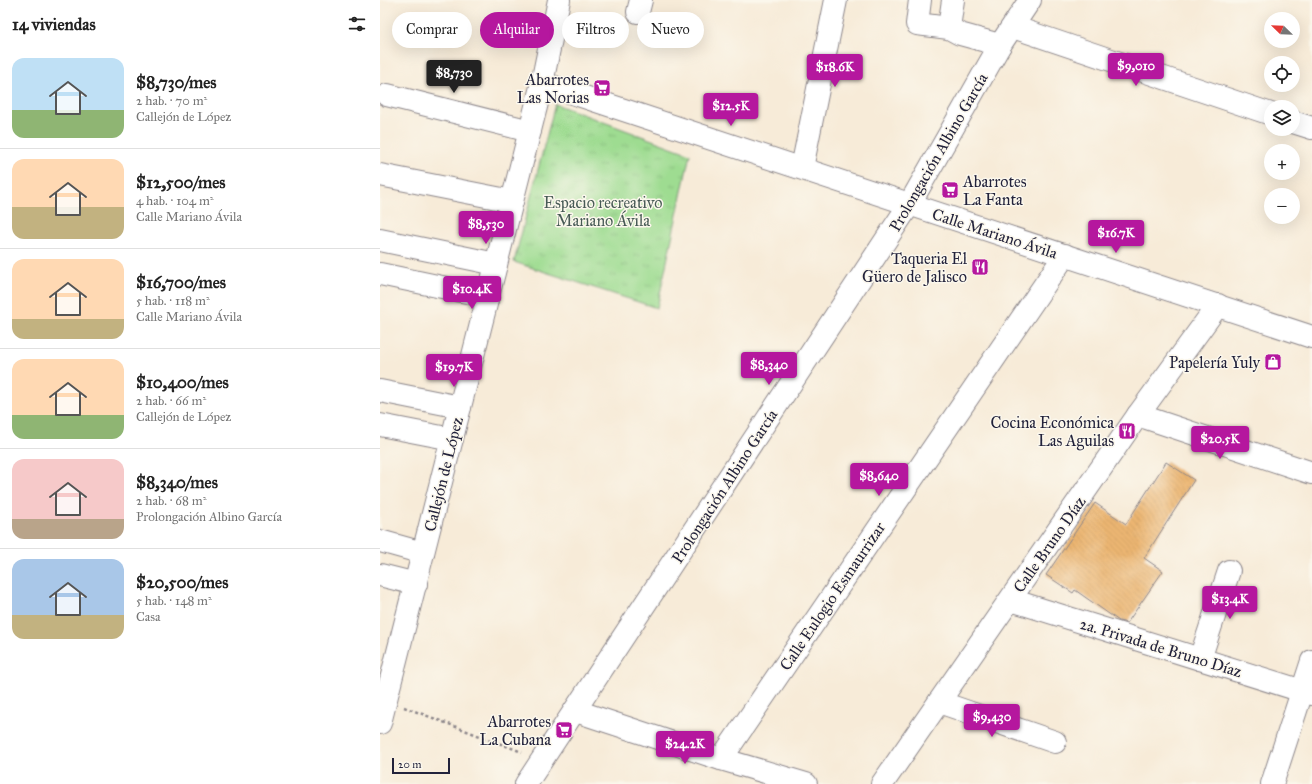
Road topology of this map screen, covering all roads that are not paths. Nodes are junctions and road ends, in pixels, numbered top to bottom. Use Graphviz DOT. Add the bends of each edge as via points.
graph roads {
  1 [pos="560,0"];
  2 [pos="836,0"];
  3 [pos="920,0"];
  4 [pos="953,0"];
  5 [pos="1030,0"];
  6 [pos="1013,27"];
  7 [pos="949,28"];
  8 [pos="1000,46"];
  9 [pos="542,83"];
  10 [pos="387,95"];
  11 [pos="1264,112"];
  12 [pos="1300,124"];
  13 [pos="1312,128"];
  14 [pos="530,131"];
  15 [pos="802,168"];
  16 [pos="380,175"];
  17 [pos="512,201"];
  18 [pos="909,205"];
  19 [pos="380,240"];
  20 [pos="1065,255"];
  21 [pos="496,264"];
  22 [pos="380,274"];
  23 [pos="488,296"];
  24 [pos="1218,305"];
  25 [pos="1312,337"];
  26 [pos="380,391"];
  27 [pos="460,407"];
  28 [pos="1138,415"];
  29 [pos="380,425"];
  30 [pos="452,439"];
  31 [pos="1312,473"];
  32 [pos="380,541"];
  33 [pos="423,553"];
  34 [pos="1229,571"];
  35 [pos="380,575"];
  36 [pos="416,584"];
  37 [pos="1011,600"];
  38 [pos="1200,659"];
  39 [pos="1312,661"];
  40 [pos="1307,692"];
  41 [pos="383,699"];
  42 [pos="939,702"];
  43 [pos="576,711"];
  44 [pos="380,723"];
  45 [pos="1055,742"];
  46 [pos="721,759"];
  47 [pos="526,784"];
  48 [pos="806,784"];
  49 [pos="882,784"];
  50 [pos="1272,784"];
  1 -- 9 [label="street, Callejón de López"];
  2 -- 15 [label="street"];
  3 -- 7 [label="street" via="917,24"];
  4 -- 7 [label="street"];
  5 -- 6 [label="street, Prolongación Albino García"];
  6 -- 8 [label="street, Prolongación Albino García"];
  6 -- 11 [label="street"];
  7 -- 8 [label="street"];
  8 -- 18 [label="street, Prolongación Albino García"];
  9 -- 14 [label="street, Callejón de López"];
  9 -- 15 [label="street, Calle Mariano Ávila"];
  10 -- 14 [label="street"];
  12 -- 13 [label="street"];
  14 -- 17 [label="street, Callejón de López"];
  15 -- 18 [label="street, Calle Mariano Ávila"];
  16 -- 17 [label="street"];
  17 -- 21 [label="street, Callejón de López"];
  18 -- 20 [label="street, Calle Mariano Ávila"];
  18 -- 43 [label="street, Prolongación Albino García"];
  19 -- 21 [label="street"];
  20 -- 24 [label="street, Calle Mariano Ávila"];
  20 -- 46 [label="street, Calle Eulogio Esmaurrizar"];
  21 -- 23 [label="street, Callejón de López"];
  22 -- 23 [label="street"];
  23 -- 27 [label="street, Callejón de López"];
  24 -- 25 [label="street, Calle Mariano Ávila"];
  24 -- 28 [label="street, Calle Bruno Díaz"];
  26 -- 27 [label="street"];
  27 -- 30 [label="street, Callejón de López"];
  28 -- 31 [label="street"];
  28 -- 37 [label="street, Calle Bruno Díaz"];
  29 -- 30 [label="street"];
  30 -- 33 [label="street, Callejón de López"];
  32 -- 33 [label="street"];
  33 -- 36 [label="street, Callejón de López"];
  34 -- 38 [label="street"];
  35 -- 36 [label="street"];
  36 -- 41 [label="street, Callejón de López"];
  37 -- 38 [label="street, 2a. Privada de Bruno Díaz"];
  37 -- 42 [label="street, Calle Bruno Díaz"];
  38 -- 40 [label="street, 2a. Privada de Bruno Díaz"];
  39 -- 40 [label="street"];
  40 -- 50 [label="street"];
  41 -- 44 [label="street, Callejón de López"];
  42 -- 45 [label="street"];
  42 -- 49 [label="street, Calle Bruno Díaz"];
  43 -- 46 [label="street"];
  43 -- 47 [label="street, Prolongación Albino García"];
  46 -- 48 [label="street"];
}
